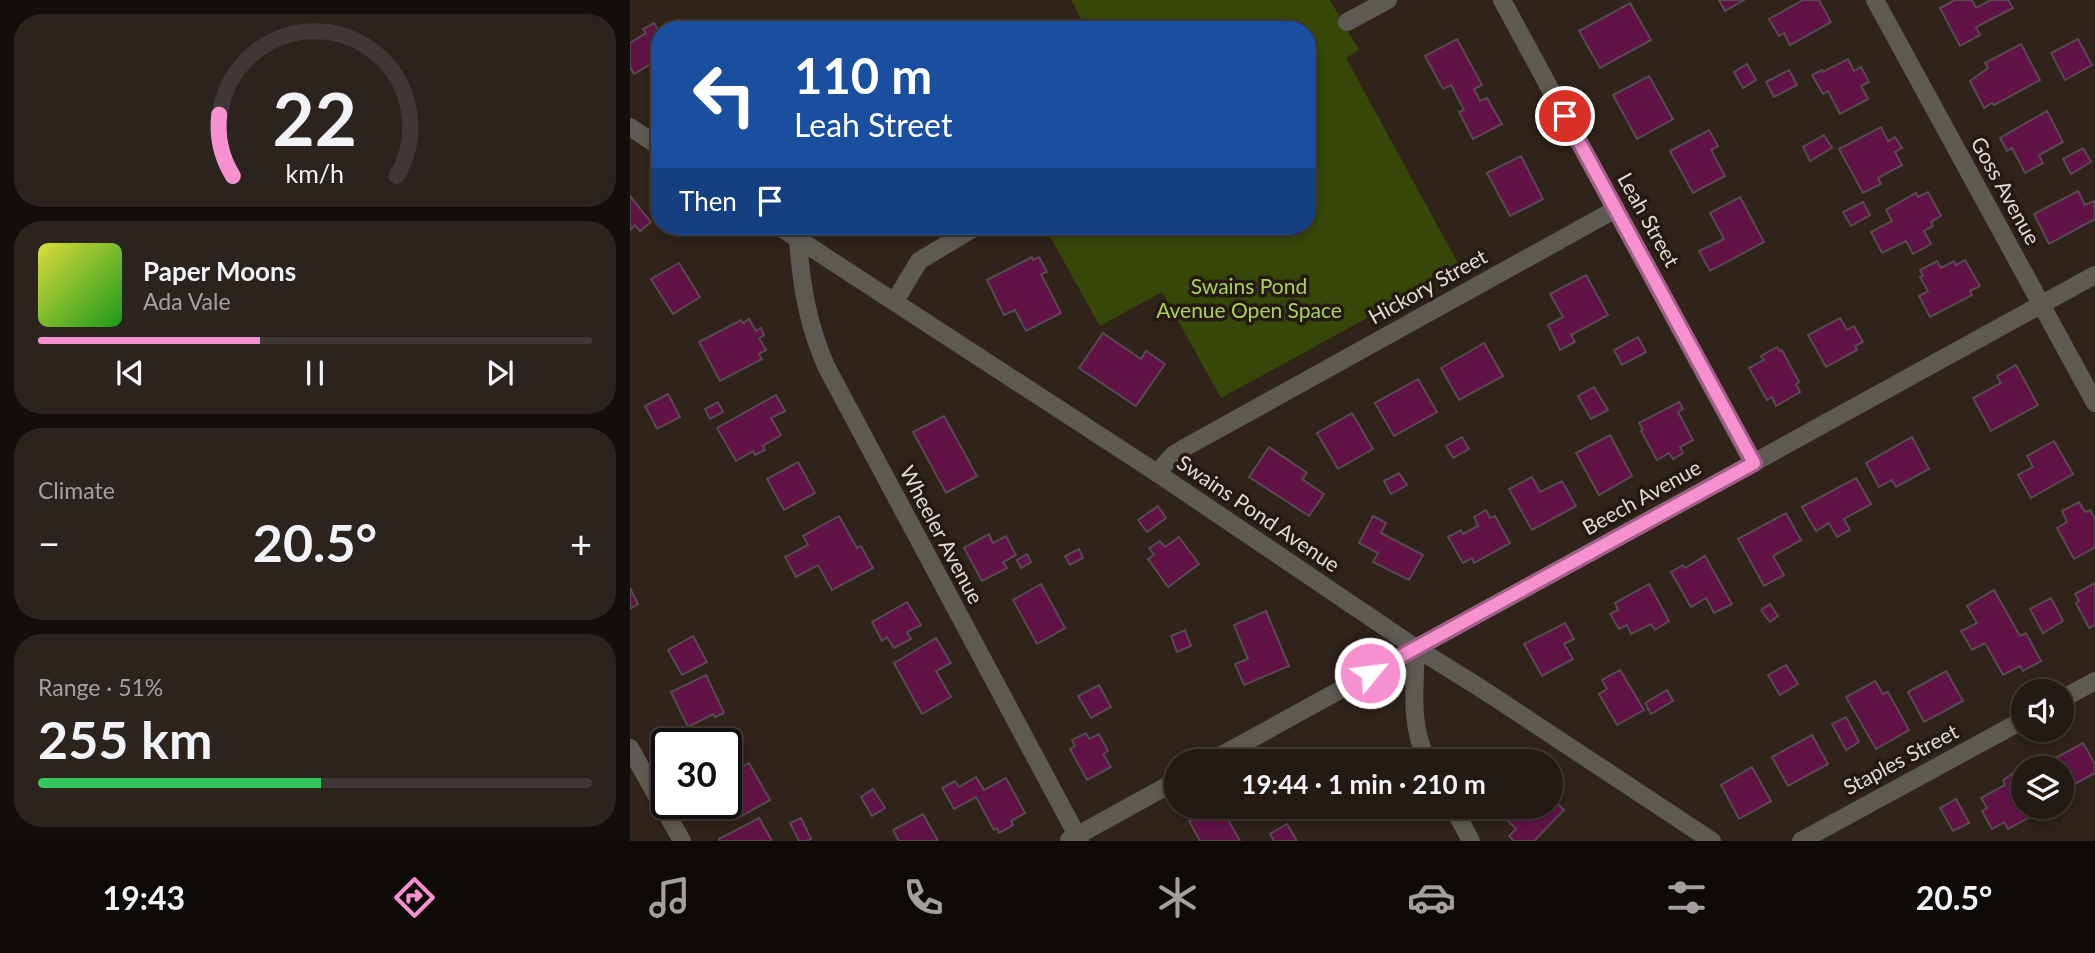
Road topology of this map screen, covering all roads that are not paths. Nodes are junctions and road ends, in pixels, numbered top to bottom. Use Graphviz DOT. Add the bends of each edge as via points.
graph roads {
  1 [pos="1388,0"];
  2 [pos="1502,0"];
  3 [pos="1875,0"];
  4 [pos="1348,22"];
  5 [pos="630,127"];
  6 [pos="651,141"];
  7 [pos="1616,209"];
  8 [pos="792,235"];
  9 [pos="961,235"];
  10 [pos="798,239"];
  11 [pos="2095,275"];
  12 [pos="894,301"];
  13 [pos="2041,305"];
  14 [pos="2095,403"];
  15 [pos="1754,463"];
  16 [pos="1157,473"];
  17 [pos="1416,648"];
  18 [pos="2095,681"];
  19 [pos="2074,692"];
  20 [pos="2011,727"];
  21 [pos="630,748"];
  22 [pos="1234,749"];
  23 [pos="1423,749"];
  24 [pos="1164,788"];
  25 [pos="1459,819"];
  26 [pos="1074,839"];
  27 [pos="682,841"];
  28 [pos="1471,841"];
  29 [pos="1712,841"];
  30 [pos="1801,841"];
  1 -- 4 [label="street"];
  2 -- 7 [label="street, Leah Street"];
  3 -- 13 [label="street, Goss Avenue"];
  5 -- 6 [label="street"];
  7 -- 15 [label="street, Leah Street"];
  7 -- 16 [label="street, Hickory Street" via="1186,447"];
  8 -- 10 [label="street, Swains Pond Avenue"];
  9 -- 12 [label="street" via="923,256"];
  10 -- 12 [label="street, Swains Pond Avenue"];
  10 -- 26 [label="street, Wheeler Avenue" via="805,306 827,368"];
  11 -- 13 [label="street, Beech Avenue"];
  12 -- 16 [label="street, Swains Pond Avenue"];
  13 -- 14 [label="street, Goss Avenue"];
  13 -- 15 [label="street, Beech Avenue"];
  15 -- 17 [label="street, Beech Avenue"];
  16 -- 17 [label="street, Swains Pond Avenue"];
  17 -- 22 [label="street, Beech Avenue"];
  17 -- 23 [label="street" via="1414,715"];
  17 -- 29 [label="street, Swains Pond Avenue"];
  18 -- 19 [label="street"];
  20 -- 30 [label="street, Staples Street"];
  21 -- 27 [label="street"];
  24 -- 26 [label="street"];
  25 -- 28 [label="street"];
}
